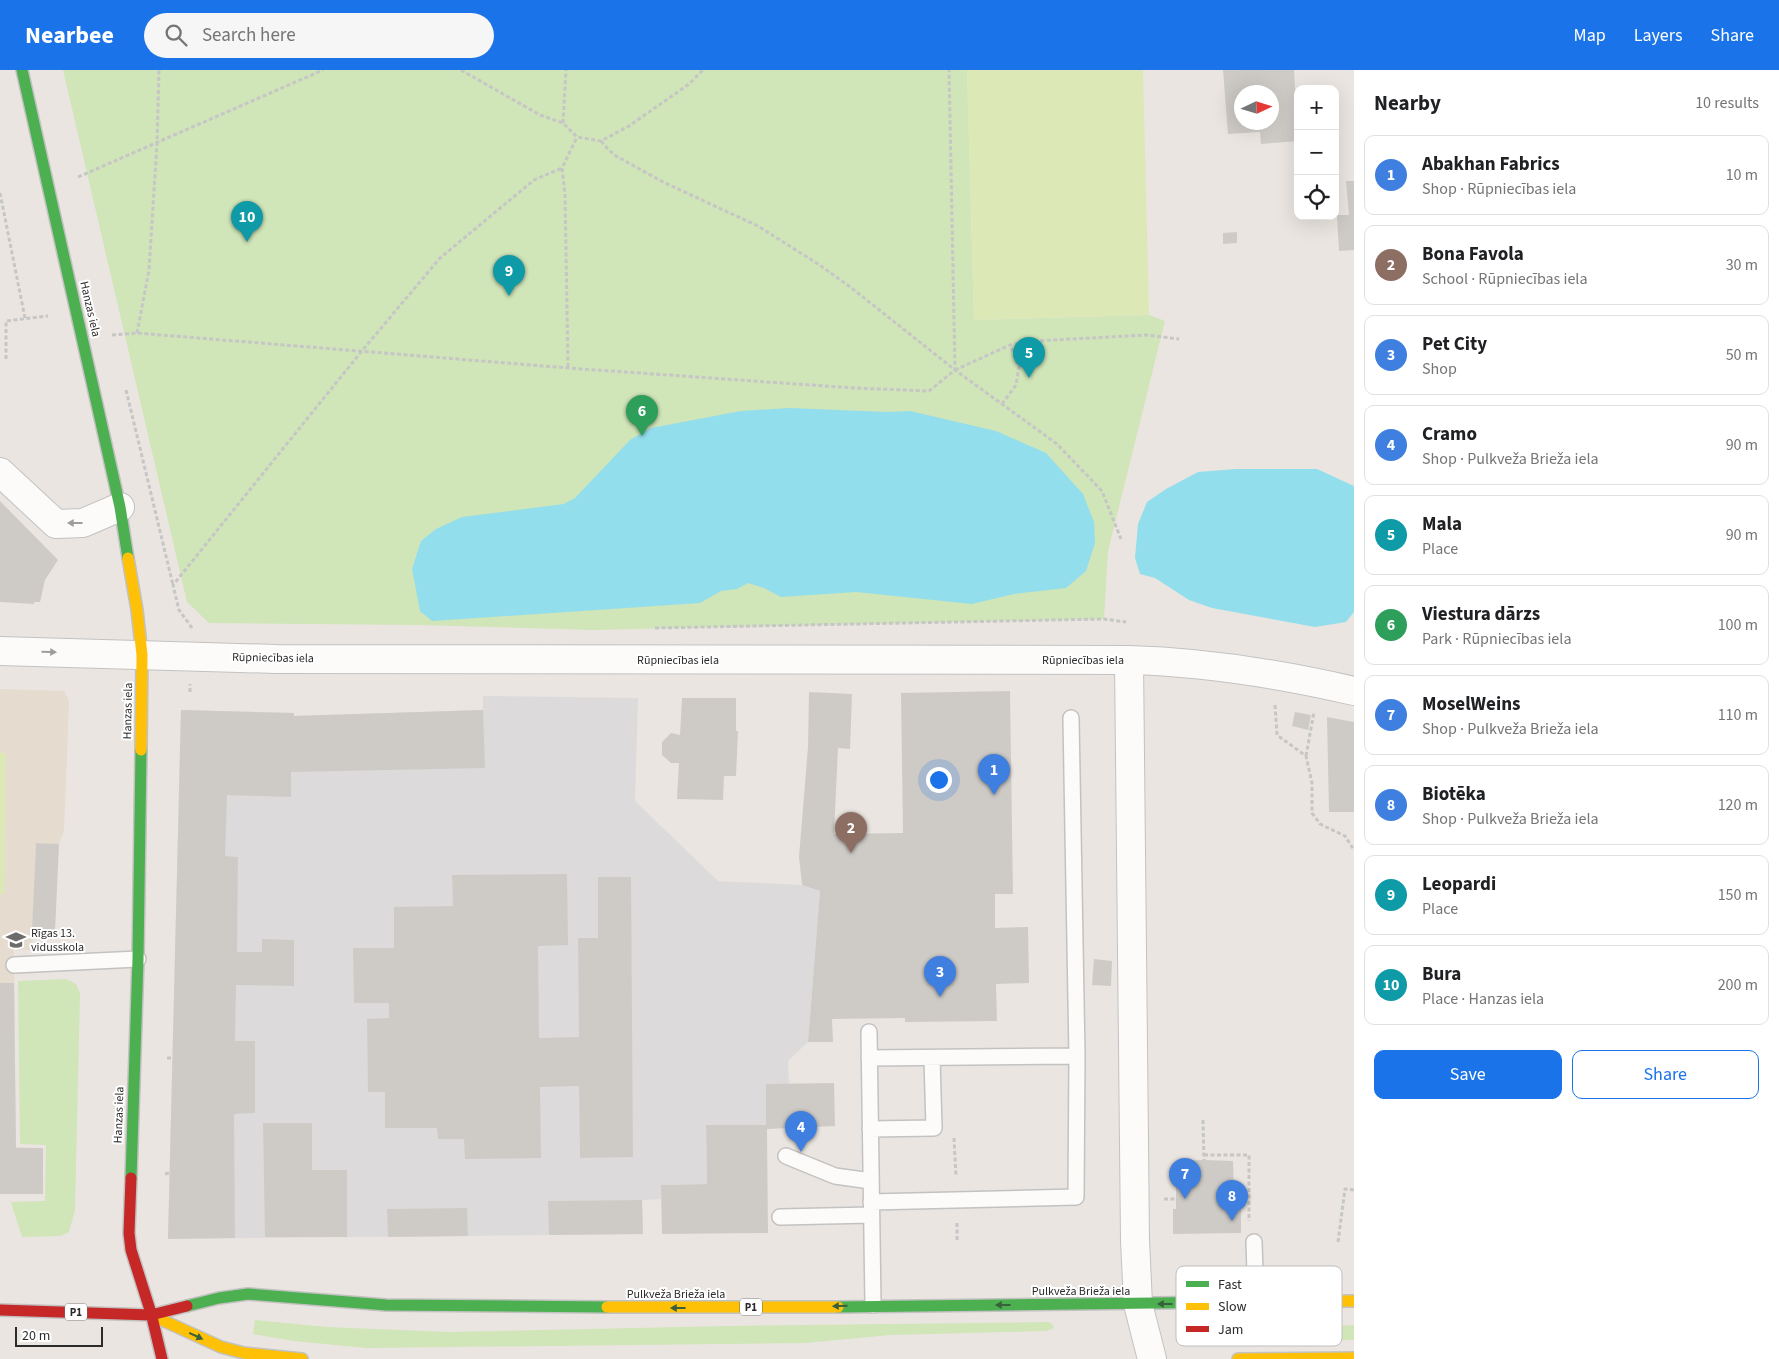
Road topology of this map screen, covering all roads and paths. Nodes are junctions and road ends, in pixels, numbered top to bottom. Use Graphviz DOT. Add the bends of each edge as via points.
graph roads {
  1 [pos="22,70"];
  2 [pos="159,70"];
  3 [pos="323,70"];
  4 [pos="461,70"];
  5 [pos="566,70"];
  6 [pos="703,70"];
  7 [pos="949,70"];
  8 [pos="563,123"];
  9 [pos="577,137"];
  10 [pos="601,141"];
  11 [pos="157,144"];
  12 [pos="562,168"];
  13 [pos="78,177"];
  14 [pos="0,193"];
  15 [pos="48,316"];
  16 [pos="25,318"];
  17 [pos="137,333"];
  18 [pos="1179,339"];
  19 [pos="115,344"];
  20 [pos="1010,346"];
  21 [pos="361,352"];
  22 [pos="6,359"];
  23 [pos="568,368"];
  24 [pos="955,370"];
  25 [pos="124,383"];
  26 [pos="1002,404"];
  27 [pos="0,472"];
  28 [pos="120,507"];
  29 [pos="1121,539"];
  30 [pos="173,585"];
  31 [pos="1126,622"];
  32 [pos="192,627"];
  33 [pos="650,628"];
  34 [pos="202,629"];
  35 [pos="0,651"];
  36 [pos="142,655"];
  37 [pos="191,656"];
  38 [pos="1129,660"];
  39 [pos="1321,683"];
  40 [pos="1354,690"];
  41 [pos="190,692"];
  42 [pos="1275,699"];
  43 [pos="1071,718"];
  44 [pos="1306,756"];
  45 [pos="1354,850"];
  46 [pos="138,959"];
  47 [pos="14,965"];
  48 [pos="869,1032"];
  49 [pos="1077,1056"];
  50 [pos="869,1058"];
  51 [pos="932,1058"];
  52 [pos="1203,1120"];
  53 [pos="870,1129"];
  54 [pos="1204,1155"];
  55 [pos="786,1156"];
  56 [pos="1204,1160"];
  57 [pos="871,1181"];
  58 [pos="1354,1190"];
  59 [pos="1164,1199"];
  60 [pos="1176,1199"];
  61 [pos="871,1208"];
  62 [pos="780,1218"];
  63 [pos="1249,1225"];
  64 [pos="1254,1242"];
  65 [pos="1338,1242"];
  66 [pos="1255,1266"];
  67 [pos="1176,1303"];
  68 [pos="1138,1304"];
  69 [pos="873,1306"];
  70 [pos="0,1310"];
  71 [pos="151,1315"];
  72 [pos="1354,1358"];
  73 [pos="162,1359"];
  74 [pos="302,1359"];
  75 [pos="1152,1359"];
  76 [pos="1238,1359"];
  1 -- 28 [label="main road, Hanzas iela"];
  2 -- 11 [label="path"];
  3 -- 11 [label="path"];
  4 -- 8 [label="path" via="540,115"];
  5 -- 8 [label="path"];
  6 -- 10 [label="path" via="689,84 629,126"];
  7 -- 24 [label="path"];
  8 -- 9 [label="path"];
  9 -- 10 [label="path"];
  9 -- 12 [label="path"];
  10 -- 24 [label="path" via="616,156 663,182 758,226 818,264"];
  11 -- 13 [label="path"];
  11 -- 17 [label="path" via="149,270"];
  12 -- 21 [label="path" via="534,180 440,258"];
  12 -- 23 [label="path"];
  14 -- 16 [label="path"];
  15 -- 16 [label="path"];
  16 -- 22 [label="path" via="6,321"];
  17 -- 19 [label="path" via="112,335"];
  17 -- 21 [label="path"];
  18 -- 20 [label="path" via="1146,335 1035,340"];
  20 -- 24 [label="path"];
  20 -- 26 [label="path" via="1019,367 1016,385"];
  21 -- 23 [label="path"];
  21 -- 30 [label="path"];
  23 -- 24 [label="path" via="929,391"];
  24 -- 26 [label="path"];
  25 -- 30 [label="path"];
  26 -- 29 [label="path" via="1058,444 1102,491"];
  28 -- 27 [label="street, one-way" via="83,524 56,524"];
  28 -- 36 [label="main road, Hanzas iela"];
  30 -- 32 [label="path" via="179,610"];
  31 -- 33 [label="path" via="1104,619"];
  32 -- 34 [label="path"];
  32 -- 37 [label="path"];
  35 -- 36 [label="street, Rūpniecības iela, one-way"];
  36 -- 37 [label="street, Rūpniecības iela"];
  36 -- 46 [label="main road, Hanzas iela"];
  37 -- 38 [label="street, Rūpniecības iela" via="276,659"];
  37 -- 41 [label="path"];
  38 -- 39 [label="street, Rūpniecības iela" via="1169,661 1253,671"];
  38 -- 68 [label="street"];
  39 -- 40 [label="street, Rūpniecības iela"];
  39 -- 44 [label="path"];
  42 -- 44 [label="path" via="1277,735"];
  43 -- 49 [label="lane"];
  44 -- 45 [label="path" via="1312,783 1312,813 1320,824 1345,836"];
  46 -- 47 [label="lane"];
  46 -- 71 [label="main road, Hanzas iela" via="129,1250"];
  48 -- 50 [label="lane"];
  49 -- 51 [label="lane"];
  49 -- 61 [label="lane" via="1076,1197"];
  50 -- 51 [label="lane"];
  50 -- 53 [label="lane"];
  51 -- 53 [label="lane" via="934,1128"];
  52 -- 54 [label="path"];
  53 -- 57 [label="lane"];
  54 -- 56 [label="path"];
  54 -- 63 [label="path" via="1249,1155"];
  55 -- 57 [label="lane" via="835,1176"];
  57 -- 61 [label="lane"];
  58 -- 65 [label="path" via="1345,1190"];
  59 -- 60 [label="path"];
  61 -- 62 [label="lane"];
  61 -- 69 [label="lane"];
  64 -- 66 [label="lane"];
  67 -- 68 [label="main road, Pulkveža Brieža iela / P1, one-way"];
  68 -- 69 [label="main road, Pulkveža Brieža iela / P1, one-way"];
  68 -- 75 [label="street"];
  69 -- 71 [label="main road, Pulkveža Brieža iela / P1, one-way" via="386,1306 248,1294"];
  70 -- 71 [label="main road, Pulkveža Brieža iela / P1"];
  71 -- 73 [label="main road, Hanzas iela"];
  71 -- 74 [label="main road, Pulkveža Brieža iela / P1, one-way" via="244,1354"];
  72 -- 76 [label="main road"];
}
